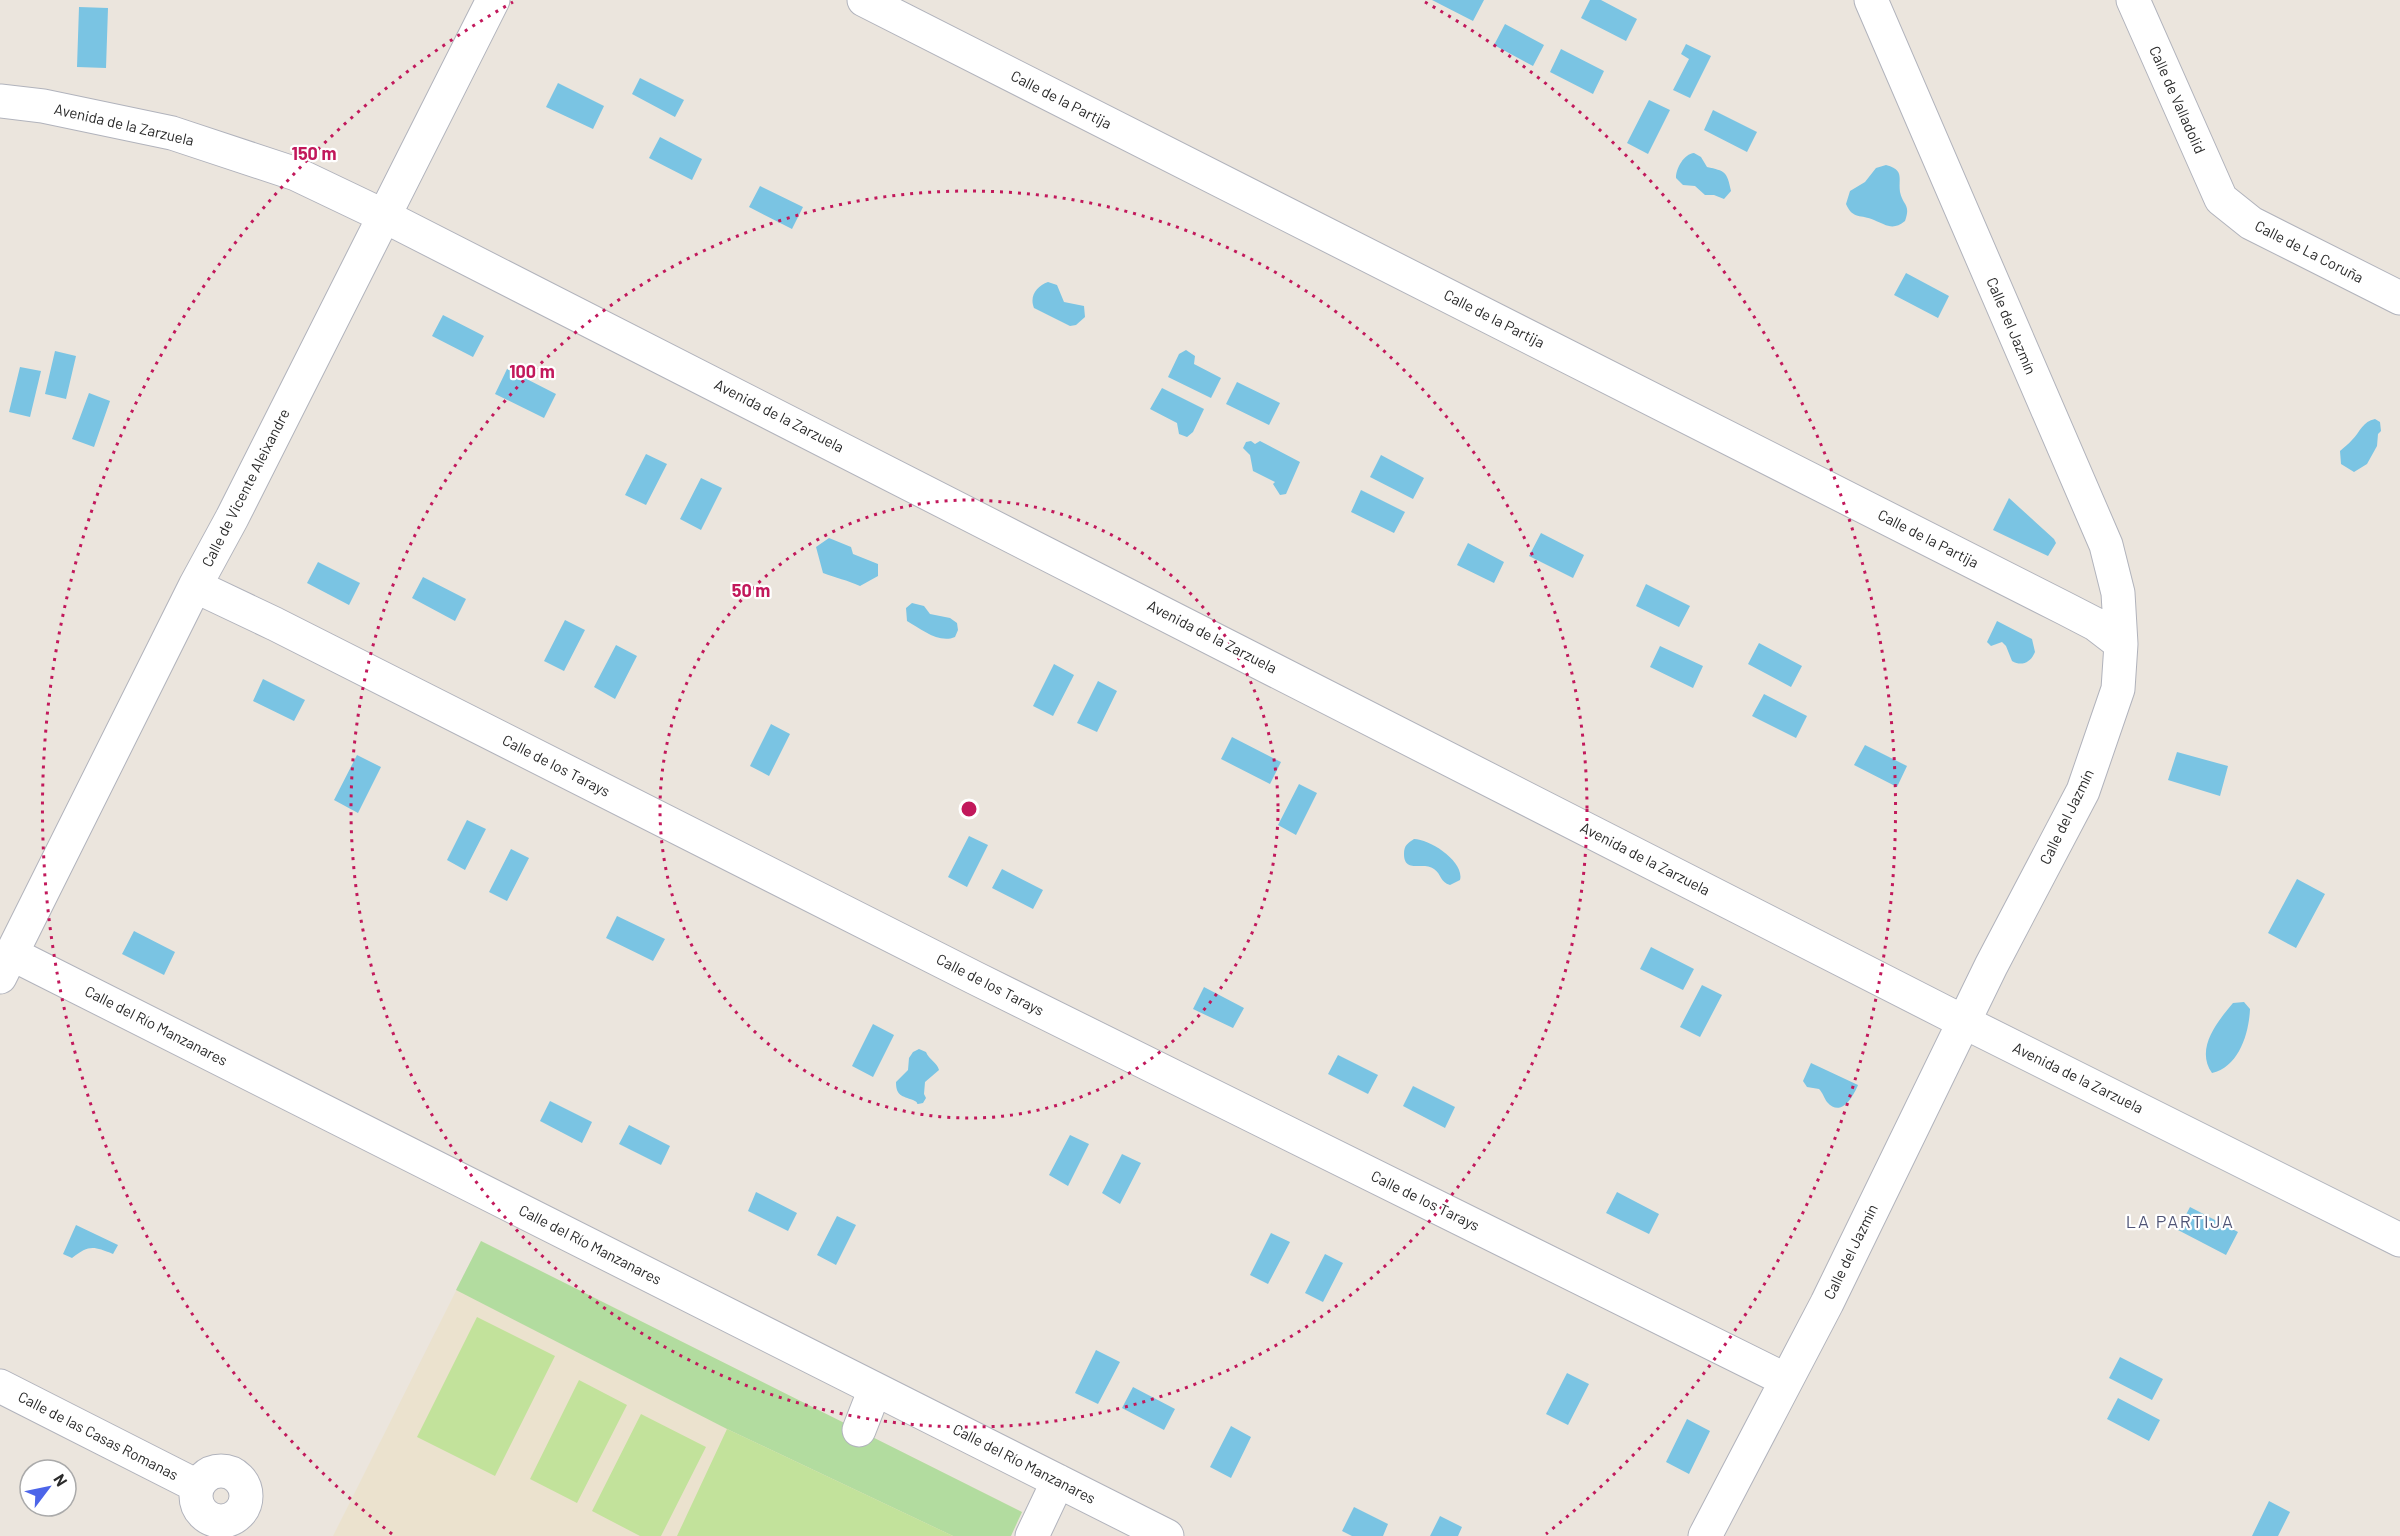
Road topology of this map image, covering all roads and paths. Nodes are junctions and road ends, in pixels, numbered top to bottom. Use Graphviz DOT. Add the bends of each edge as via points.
graph roads {
  1 [pos="493,0"];
  2 [pos="864,0"];
  3 [pos="1871,0"];
  4 [pos="2133,0"];
  5 [pos="0,101"];
  6 [pos="2221,199"];
  7 [pos="384,216"];
  8 [pos="2400,298"];
  9 [pos="195,586"];
  10 [pos="2121,644"];
  11 [pos="6,966"];
  12 [pos="1964,1022"];
  13 [pos="2400,1240"];
  14 [pos="1786,1380"];
  15 [pos="0,1386"];
  16 [pos="875,1389"];
  17 [pos="859,1430"];
  18 [pos="1058,1481"];
  19 [pos="197,1486"];
  20 [pos="1032,1536"];
  21 [pos="1167,1536"];
  22 [pos="1705,1536"];
  1 -- 7 [label="street, Calle de Vicente Aleixandre"];
  2 -- 10 [label="street, Calle de la Partija" via="2066,609"];
  3 -- 10 [label="street, Calle del Jazmín" via="2106,545 2118,593"];
  4 -- 6 [label="street, Calle de Valladolid"];
  5 -- 7 [label="street, Avenida de la Zarzuela" via="44,106 172,133 296,174"];
  6 -- 8 [label="street, Calle de La Coruña" via="2251,223"];
  7 -- 9 [label="street, Calle de Vicente Aleixandre"];
  7 -- 12 [label="street, Avenida de la Zarzuela"];
  9 -- 11 [label="street, Calle de Vicente Aleixandre"];
  9 -- 14 [label="street, Calle de los Tarays"];
  10 -- 12 [label="street, Calle del Jazmín" via="2118,689 2083,791"];
  11 -- 16 [label="street, Calle del Río Manzanares"];
  12 -- 13 [label="street, Avenida de la Zarzuela"];
  12 -- 14 [label="street, Calle del Jazmín"];
  14 -- 22 [label="street, Calle del Jazmín"];
  15 -- 19 [label="street, Calle de las Casas Romanas"];
  16 -- 17 [label="street"];
  16 -- 18 [label="street, Calle del Río Manzanares"];
  18 -- 20 [label="street"];
  18 -- 21 [label="street, Calle del Río Manzanares"];
}
